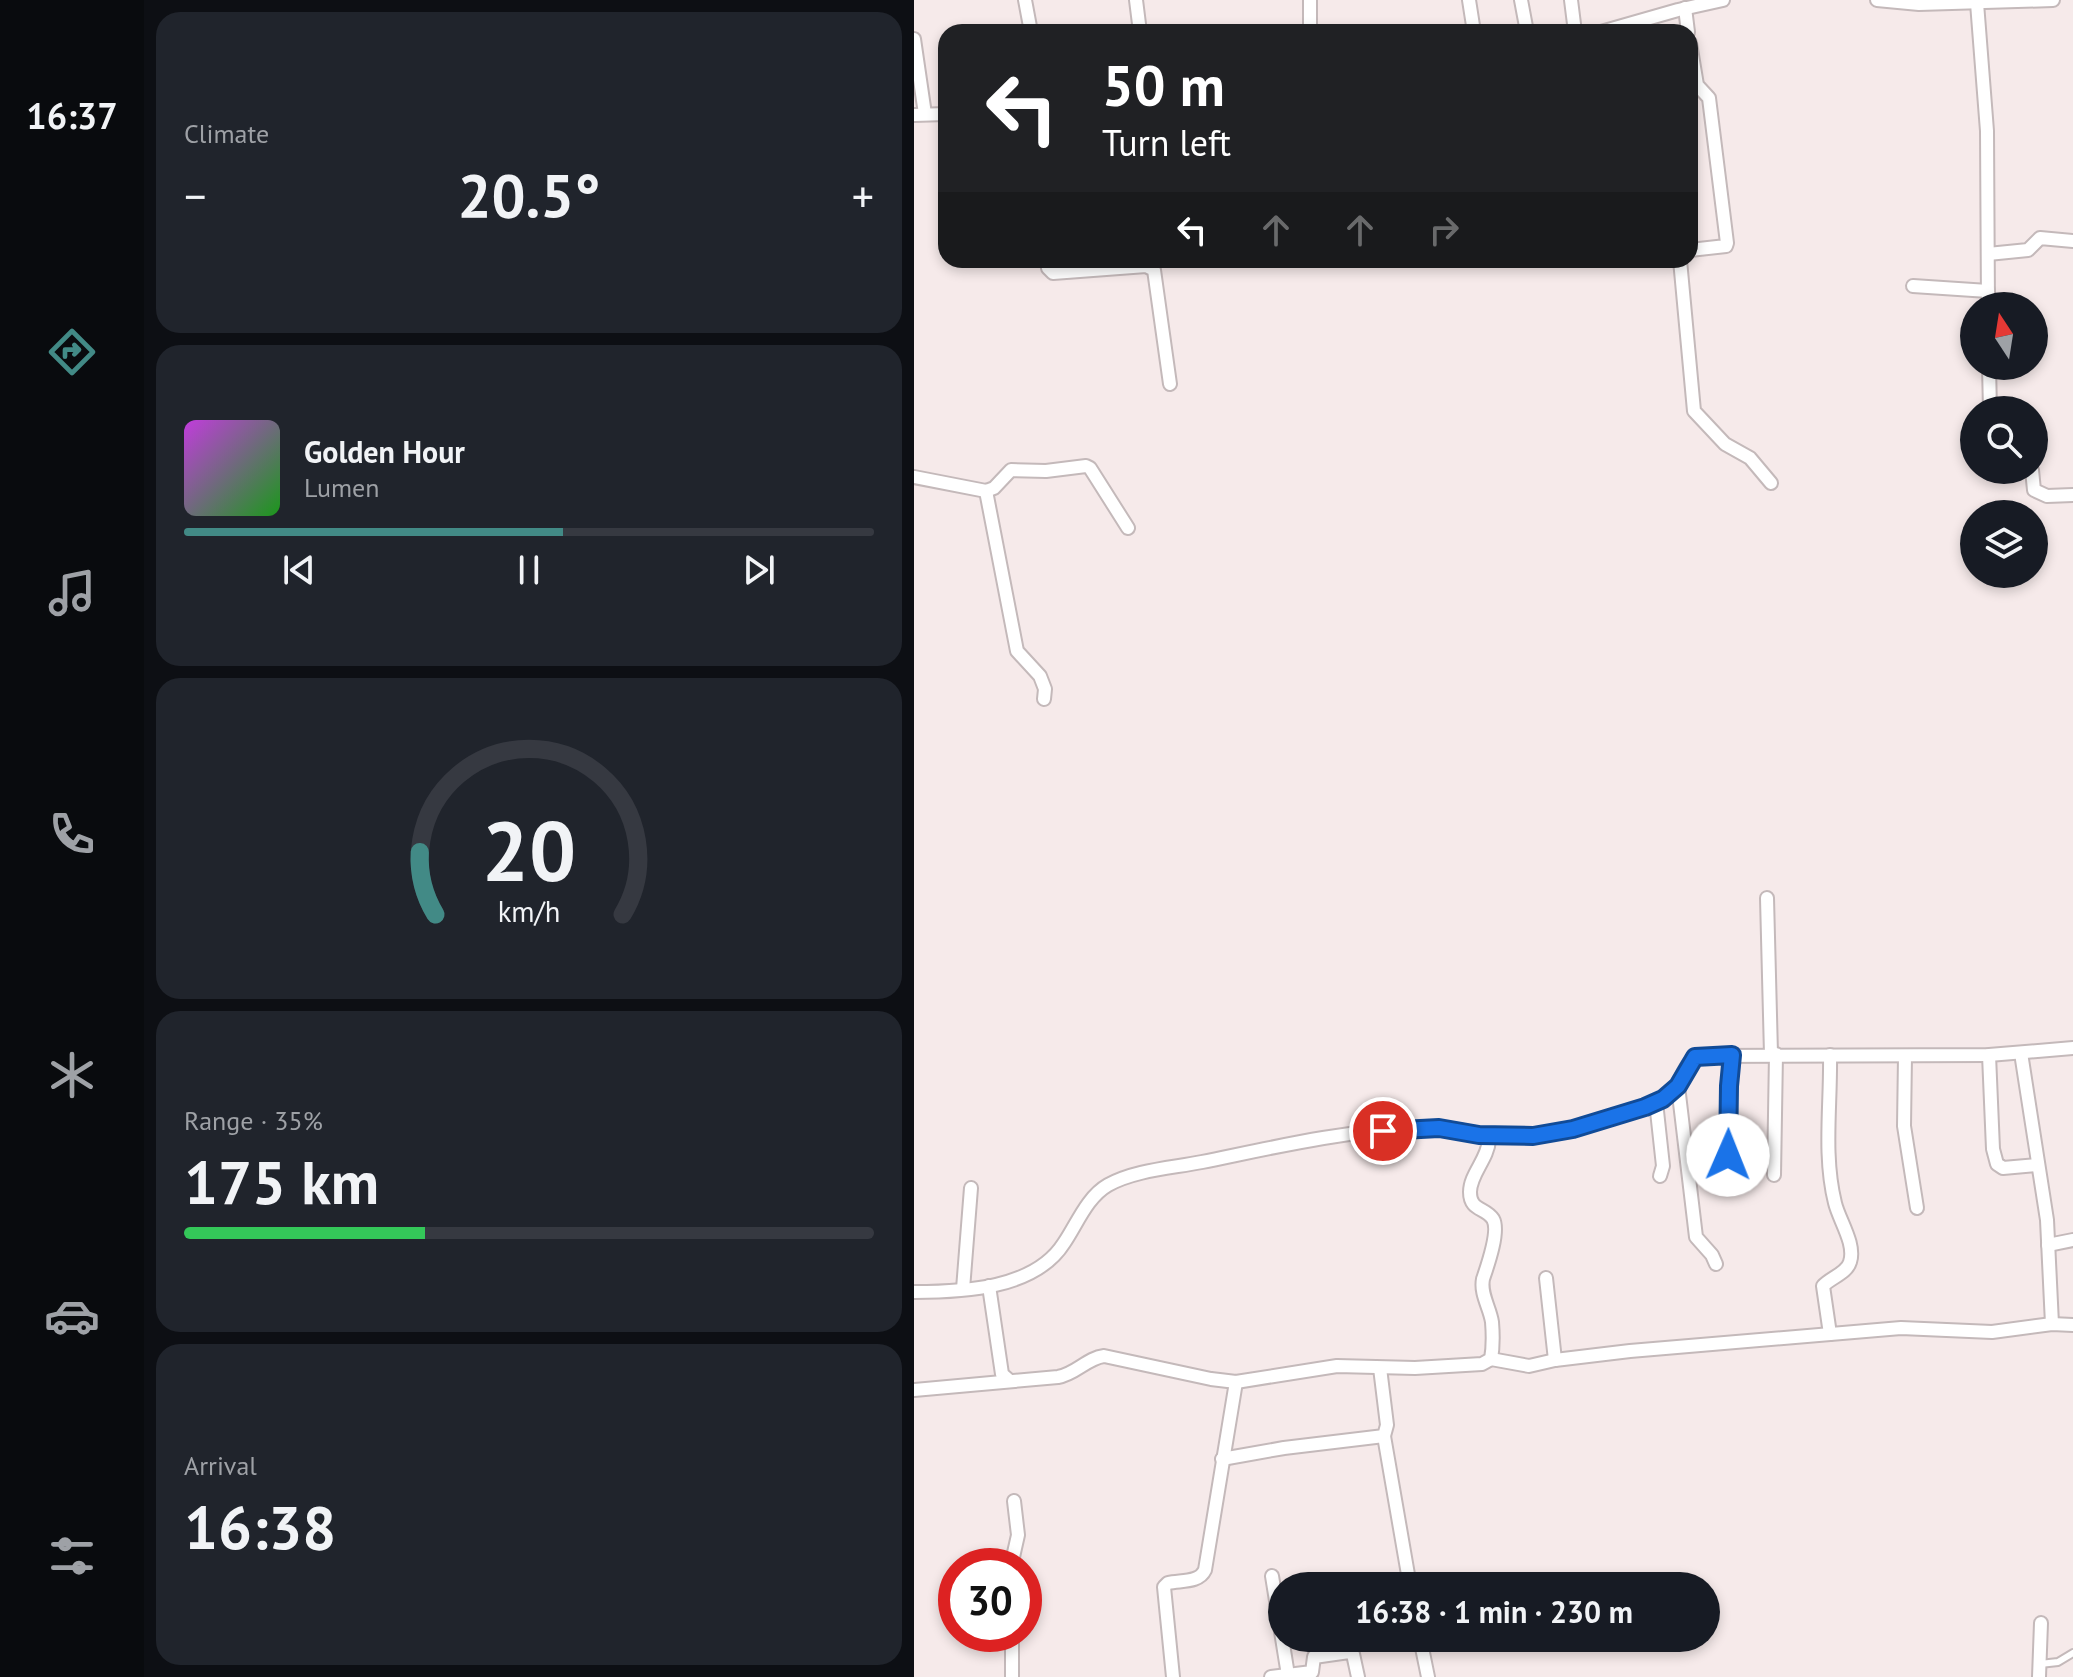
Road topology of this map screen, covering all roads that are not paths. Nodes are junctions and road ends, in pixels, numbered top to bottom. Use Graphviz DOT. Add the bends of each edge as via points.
graph roads {
  1 [pos="1025,0"];
  2 [pos="1136,0"];
  3 [pos="1310,0"];
  4 [pos="1469,0"];
  5 [pos="1521,0"];
  6 [pos="1571,0"];
  7 [pos="1723,0"];
  8 [pos="1877,0"];
  9 [pos="2053,0"];
  10 [pos="1977,3"];
  11 [pos="1680,6"];
  12 [pos="1030,24"];
  13 [pos="1139,24"];
  14 [pos="1310,24"];
  15 [pos="1473,24"];
  16 [pos="1526,24"];
  17 [pos="1574,24"];
  18 [pos="1625,24"];
  19 [pos="914,39"];
  20 [pos="1698,86"];
  21 [pos="919,114"];
  22 [pos="2073,241"];
  23 [pos="1698,249"];
  24 [pos="1988,254"];
  25 [pos="1048,268"];
  26 [pos="1119,268"];
  27 [pos="1150,268"];
  28 [pos="1681,268"];
  29 [pos="1913,286"];
  30 [pos="1988,291"];
  31 [pos="1170,384"];
  32 [pos="914,477"];
  33 [pos="1771,483"];
  34 [pos="2033,484"];
  35 [pos="986,491"];
  36 [pos="2073,495"];
  37 [pos="1128,528"];
  38 [pos="1044,699"];
  39 [pos="1767,898"];
  40 [pos="2073,1049"];
  41 [pos="2021,1053"];
  42 [pos="1773,1054"];
  43 [pos="1732,1055"];
  44 [pos="1830,1055"];
  45 [pos="1989,1055"];
  46 [pos="1905,1056"];
  47 [pos="1678,1086"];
  48 [pos="1656,1102"];
  49 [pos="1479,1135"];
  50 [pos="1728,1155"];
  51 [pos="2038,1165"];
  52 [pos="1774,1175"];
  53 [pos="1660,1176"];
  54 [pos="971,1188"];
  55 [pos="1917,1208"];
  56 [pos="2073,1240"];
  57 [pos="2048,1245"];
  58 [pos="1716,1264"];
  59 [pos="1546,1278"];
  60 [pos="989,1286"];
  61 [pos="963,1289"];
  62 [pos="914,1292"];
  63 [pos="2052,1324"];
  64 [pos="2073,1325"];
  65 [pos="1830,1334"];
  66 [pos="1491,1359"];
  67 [pos="1555,1360"];
  68 [pos="1380,1368"];
  69 [pos="1010,1381"];
  70 [pos="1236,1382"];
  71 [pos="914,1390"];
  72 [pos="1384,1436"];
  73 [pos="1222,1459"];
  74 [pos="1014,1501"];
  75 [pos="1015,1548"];
  76 [pos="1408,1572"];
  77 [pos="2041,1623"];
  78 [pos="1012,1652"];
  79 [pos="1284,1652"];
  80 [pos="1423,1652"];
  81 [pos="2073,1653"];
  82 [pos="2039,1670"];
  83 [pos="1288,1675"];
  84 [pos="1012,1677"];
  85 [pos="1173,1677"];
  86 [pos="1271,1677"];
  87 [pos="1358,1677"];
  88 [pos="1428,1677"];
  1 -- 12 [label="street"];
  2 -- 13 [label="street"];
  3 -- 14 [label="street"];
  4 -- 15 [label="street"];
  5 -- 16 [label="street"];
  6 -- 17 [label="street"];
  7 -- 11 [label="street"];
  8 -- 10 [label="street"];
  9 -- 10 [label="street"];
  10 -- 24 [label="street" via="1987,131"];
  11 -- 18 [label="street"];
  19 -- 21 [label="street"];
  20 -- 23 [label="street" via="1709,98 1727,243"];
  22 -- 24 [label="street" via="2044,237 2028,250"];
  24 -- 30 [label="street"];
  25 -- 26 [label="street" via="1053,273"];
  27 -- 31 [label="street"];
  28 -- 33 [label="street" via="1694,411"];
  29 -- 30 [label="street"];
  32 -- 35 [label="street"];
  34 -- 36 [label="street" via="2034,490 2047,496"];
  35 -- 37 [label="street" via="1016,468 1086,466"];
  35 -- 38 [label="street" via="1017,651 1040,676"];
  39 -- 42 [label="street"];
  40 -- 41 [label="street"];
  41 -- 45 [label="street"];
  41 -- 51 [label="street"];
  42 -- 43 [label="street"];
  42 -- 44 [label="street"];
  42 -- 52 [label="street"];
  43 -- 47 [label="street" via="1695,1057"];
  43 -- 50 [label="street"];
  44 -- 46 [label="street"];
  44 -- 65 [label="street" via="1827,1156 1851,1261 1823,1286"];
  45 -- 46 [label="street"];
  45 -- 51 [label="street" via="1997,1164"];
  46 -- 55 [label="street" via="1904,1126"];
  47 -- 48 [label="street"];
  47 -- 58 [label="street" via="1696,1237"];
  48 -- 49 [label="street" via="1573,1129 1533,1136"];
  48 -- 53 [label="street"];
  49 -- 60 [label="street" via="1439,1128 1397,1129 1298,1142 1125,1178 1095,1194 1046,1264"];
  49 -- 66 [label="street" via="1487,1137 1489,1148 1469,1195 1475,1208 1494,1223 1483,1281 1492,1321"];
  51 -- 57 [label="street"];
  54 -- 61 [label="street"];
  56 -- 57 [label="street"];
  57 -- 63 [label="street"];
  59 -- 67 [label="street"];
  60 -- 61 [label="street"];
  60 -- 69 [label="street" via="1002,1374"];
  61 -- 62 [label="street"];
  63 -- 64 [label="street"];
  63 -- 65 [label="street" via="1992,1332 1901,1328"];
  65 -- 67 [label="street"];
  66 -- 67 [label="street" via="1529,1366"];
  66 -- 68 [label="street" via="1468,1366"];
  68 -- 70 [label="street" via="1316,1368"];
  68 -- 72 [label="street"];
  69 -- 70 [label="street" via="1070,1375 1104,1356"];
  69 -- 71 [label="street"];
  70 -- 73 [label="street"];
  72 -- 73 [label="street"];
  72 -- 76 [label="street"];
  73 -- 85 [label="street" via="1202,1575 1164,1587"];
  74 -- 75 [label="street"];
  77 -- 82 [label="street"];
  78 -- 84 [label="street"];
  79 -- 83 [label="street"];
  80 -- 88 [label="street"];
  81 -- 82 [label="lane"];
  83 -- 86 [label="street"];
  83 -- 87 [label="street" via="1312,1672 1316,1656 1349,1652"];
}
